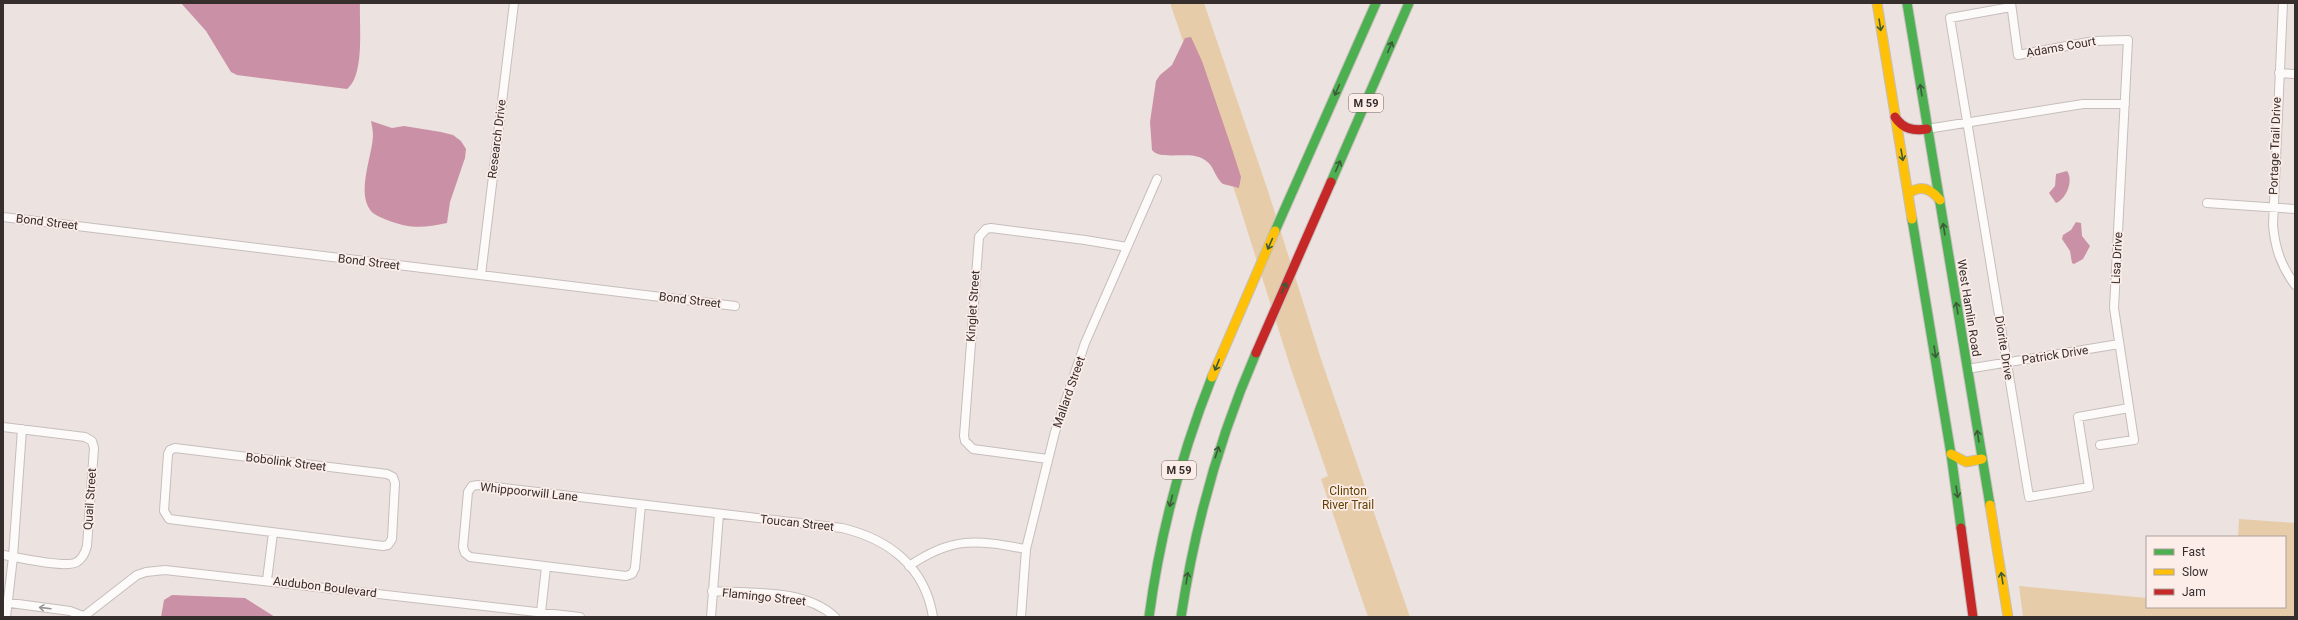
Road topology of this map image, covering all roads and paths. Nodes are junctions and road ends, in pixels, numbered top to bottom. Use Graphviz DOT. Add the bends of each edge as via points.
graph roads {
  1 [pos="514,3"];
  2 [pos="1376,3"];
  3 [pos="1409,3"];
  4 [pos="1877,3"];
  5 [pos="1907,3"];
  6 [pos="2283,3"];
  7 [pos="2011,5"];
  8 [pos="1950,18"];
  9 [pos="2128,40"];
  10 [pos="2279,73"];
  11 [pos="2295,74"];
  12 [pos="2125,104"];
  13 [pos="1895,116"];
  14 [pos="1967,122"];
  15 [pos="1927,129"];
  16 [pos="1157,179"];
  17 [pos="1908,194"];
  18 [pos="1940,200"];
  19 [pos="2207,203"];
  20 [pos="2273,208"];
  21 [pos="2295,209"];
  22 [pos="3,217"];
  23 [pos="1127,247"];
  24 [pos="481,275"];
  25 [pos="2295,285"];
  26 [pos="735,306"];
  27 [pos="2119,344"];
  28 [pos="2007,363"];
  29 [pos="1967,369"];
  30 [pos="2129,408"];
  31 [pos="3,427"];
  32 [pos="22,429"];
  33 [pos="2100,445"];
  34 [pos="1951,454"];
  35 [pos="1048,459"];
  36 [pos="1982,459"];
  37 [pos="641,505"];
  38 [pos="719,514"];
  39 [pos="273,533"];
  40 [pos="1026,549"];
  41 [pos="3,555"];
  42 [pos="13,557"];
  43 [pos="909,566"];
  44 [pos="546,567"];
  45 [pos="268,580"];
  46 [pos="712,591"];
  47 [pos="5,602"];
  48 [pos="541,612"];
  49 [pos="83,616"];
  50 [pos="6,617"];
  51 [pos="580,617"];
  52 [pos="711,617"];
  53 [pos="835,617"];
  54 [pos="933,617"];
  55 [pos="1021,617"];
  56 [pos="1149,617"];
  57 [pos="1181,617"];
  58 [pos="1974,617"];
  59 [pos="2008,617"];
  1 -- 24 [label="street, Research Drive"];
  2 -- 56 [label="main road, M 59, one-way" via="1208,387 1186,447 1166,518"];
  57 -- 3 [label="main road, M 59, one-way" via="1192,547 1211,471 1235,402"];
  4 -- 13 [label="main road, one-way"];
  15 -- 5 [label="main road, West Hamlin Road, one-way"];
  6 -- 10 [label="street, Portage Trail Drive"];
  7 -- 8 [label="street, Adams Court"];
  7 -- 9 [label="street, Adams Court" via="2018,55 2094,41"];
  8 -- 14 [label="street, Diorite Drive"];
  9 -- 12 [label="street, Lisa Drive"];
  10 -- 11 [label="street"];
  10 -- 20 [label="street, Portage Trail Drive"];
  12 -- 14 [label="street" via="2083,104"];
  12 -- 27 [label="street, Lisa Drive" via="2114,308"];
  13 -- 15 [label="main road" via="1906,128"];
  13 -- 17 [label="main road, one-way"];
  14 -- 15 [label="street"];
  14 -- 28 [label="street, Diorite Drive"];
  15 -- 18 [label="main road, West Hamlin Road"];
  16 -- 23 [label="street, Mallard Street"];
  17 -- 18 [label="main road" via="1916,188 1924,188 1932,191"];
  17 -- 34 [label="main road, one-way"];
  29 -- 18 [label="main road, West Hamlin Road, one-way"];
  19 -- 20 [label="street"];
  20 -- 21 [label="street"];
  20 -- 25 [label="street, Portage Trail Drive" via="2275,245"];
  22 -- 24 [label="street, Bond Street"];
  23 -- 35 [label="street, Mallard Street" via="1080,358"];
  23 -- 35 [label="street, Kinglet Street" via="991,228 979,236 965,441 973,449"];
  24 -- 26 [label="street, Bond Street"];
  27 -- 28 [label="street, Patrick Drive"];
  27 -- 30 [label="street, Lisa Drive"];
  28 -- 29 [label="street, Patrick Drive"];
  28 -- 30 [label="street, Diorite Drive" via="2030,497 2089,487 2078,417"];
  36 -- 29 [label="main road, West Hamlin Road, one-way"];
  30 -- 33 [label="street, Lisa Drive" via="2134,440"];
  31 -- 32 [label="street, Quail Street"];
  32 -- 42 [label="street"];
  32 -- 42 [label="street, Quail Street" via="92,440 87,546 82,558 64,564"];
  34 -- 36 [label="main road" via="1963,462 1970,463"];
  34 -- 58 [label="main road, one-way"];
  35 -- 40 [label="street, Mallard Street"];
  59 -- 36 [label="main road, West Hamlin Road, one-way"];
  37 -- 38 [label="street, Whippoorwill Lane"];
  37 -- 44 [label="street, Whippoorwill Lane" via="635,568 632,574 626,576"];
  37 -- 44 [label="street, Whippoorwill Lane" via="472,486 468,492 463,547 465,553 470,557"];
  38 -- 43 [label="street, Toucan Street" via="842,528 864,533 892,549"];
  38 -- 46 [label="street"];
  39 -- 39 [label="street, Bobolink Street" via="388,545 392,539 395,483 393,477 372,472 175,448 170,450 165,486 166,517 172,520"];
  39 -- 45 [label="street"];
  40 -- 43 [label="street" via="988,543 951,545 927,553"];
  40 -- 55 [label="street, Mallard Street"];
  41 -- 42 [label="street, Quail Street"];
  42 -- 47 [label="street"];
  43 -- 54 [label="street, Toucan Street" via="925,591"];
  44 -- 48 [label="street"];
  45 -- 48 [label="street, Audubon Boulevard"];
  45 -- 49 [label="street, Audubon Boulevard" via="191,571 146,572 127,581"];
  46 -- 52 [label="street"];
  46 -- 53 [label="street, Flamingo Street" via="800,598 819,605"];
  49 -- 47 [label="street, Audubon Boulevard, one-way" via="70,611"];
  47 -- 50 [label="street"];
  48 -- 51 [label="street, Audubon Boulevard"];
}
